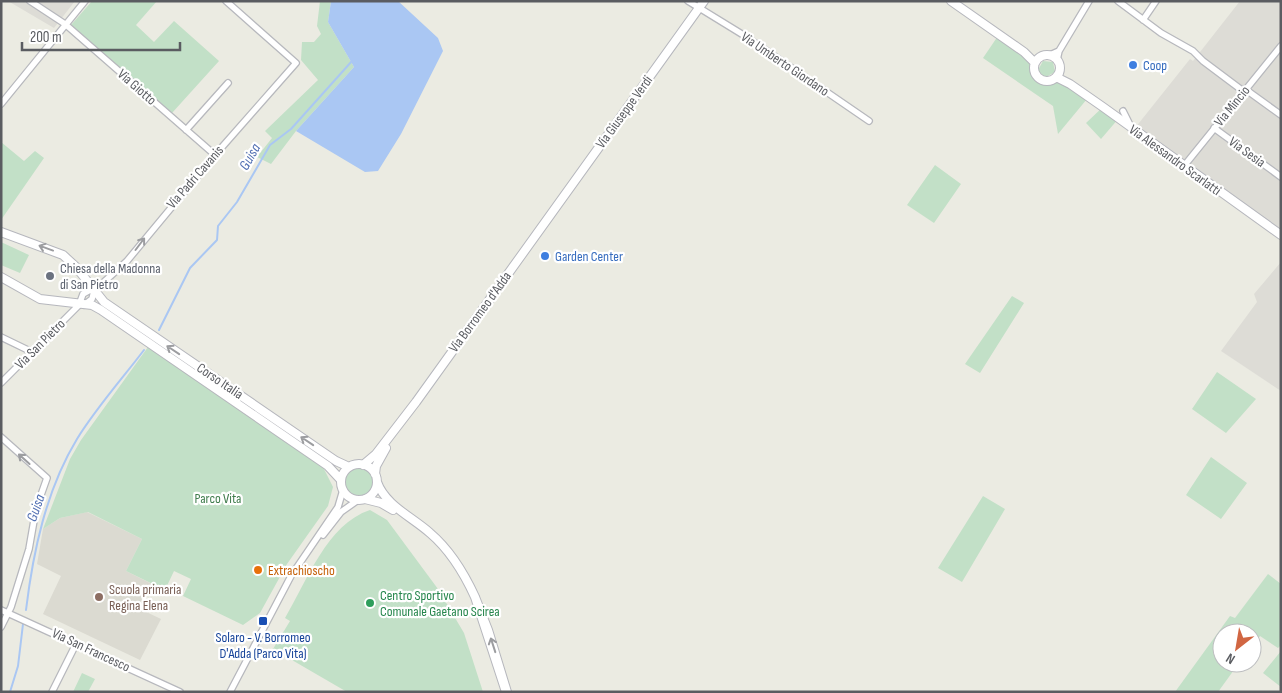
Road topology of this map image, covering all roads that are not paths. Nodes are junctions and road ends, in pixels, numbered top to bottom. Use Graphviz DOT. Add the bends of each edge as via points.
graph roads {
  1 [pos="30,1"];
  2 [pos="85,1"];
  3 [pos="226,1"];
  4 [pos="688,1"];
  5 [pos="952,1"];
  6 [pos="1089,1"];
  7 [pos="1118,1"];
  8 [pos="1156,1"];
  9 [pos="702,5"];
  10 [pos="1134,13"];
  11 [pos="1130,19"];
  12 [pos="1143,20"];
  13 [pos="65,24"];
  14 [pos="1281,46"];
  15 [pos="1054,58"];
  16 [pos="1037,60"];
  17 [pos="1058,74"];
  18 [pos="228,83"];
  19 [pos="1244,90"];
  20 [pos="1,104"];
  21 [pos="1123,111"];
  22 [pos="1281,115"];
  23 [pos="869,121"];
  24 [pos="1130,127"];
  25 [pos="1214,128"];
  26 [pos="186,130"];
  27 [pos="215,154"];
  28 [pos="1184,166"];
  29 [pos="1281,177"];
  30 [pos="545,223"];
  31 [pos="1,232"];
  32 [pos="1281,235"];
  33 [pos="1,277"];
  34 [pos="94,291"];
  35 [pos="85,305"];
  36 [pos="1,336"];
  37 [pos="32,352"];
  38 [pos="1,383"];
  39 [pos="416,402"];
  40 [pos="1,437"];
  41 [pos="363,465"];
  42 [pos="348,467"];
  43 [pos="376,478"];
  44 [pos="341,480"];
  45 [pos="343,490"];
  46 [pos="361,499"];
  47 [pos="448,552"];
  48 [pos="292,576"];
  49 [pos="1,610"];
  50 [pos="9,613"];
  51 [pos="1,627"];
  52 [pos="76,644"];
  53 [pos="52,692"];
  54 [pos="180,692"];
  55 [pos="230,692"];
  56 [pos="507,692"];
  1 -- 13 [label="street, Via Giotto"];
  2 -- 13 [label="street"];
  3 -- 27 [label="street, Via Padri Cavanis" via="296,63"];
  4 -- 9 [label="street, Via Umberto Giordano"];
  5 -- 16 [label="street"];
  6 -- 15 [label="street"];
  7 -- 10 [label="street"];
  8 -- 12 [label="street"];
  9 -- 23 [label="street, Via Umberto Giordano"];
  9 -- 30 [label="street, Via Giuseppe Verdi"];
  10 -- 11 [label="street"];
  10 -- 12 [label="street"];
  12 -- 19 [label="street" via="1193,51"];
  13 -- 20 [label="street"];
  13 -- 26 [label="street, Via Giotto"];
  14 -- 19 [label="street, Via Mincio"];
  15 -- 16 [label="street"];
  15 -- 17 [label="street"];
  16 -- 17 [label="street" via="1035,72 1038,78 1047,81"];
  17 -- 24 [label="street, Via Alessandro Scarlatti"];
  18 -- 26 [label="street"];
  19 -- 22 [label="street"];
  19 -- 25 [label="street, Via Mincio"];
  21 -- 24 [label="street"];
  24 -- 28 [label="street, Via Alessandro Scarlatti"];
  25 -- 28 [label="street, Via Mincio"];
  25 -- 29 [label="street, Via Sesia"];
  26 -- 27 [label="street, Via Giotto"];
  34 -- 27 [label="street, Via Padri Cavanis, one-way" via="127,261"];
  28 -- 32 [label="street, Via Alessandro Scarlatti"];
  30 -- 39 [label="street, Via Borromeo d'Adda"];
  34 -- 31 [label="street, Corso Italia, one-way" via="63,255"];
  33 -- 35 [label="street" via="40,299"];
  34 -- 35 [label="street" via="92,299"];
  34 -- 35 [label="street" via="83,294"];
  42 -- 34 [label="street, Corso Italia, one-way" via="104,302"];
  35 -- 37 [label="street, Via San Pietro"];
  35 -- 44 [label="street, Corso Italia" via="197,375 328,466"];
  36 -- 37 [label="street"];
  37 -- 38 [label="street, Via San Pietro"];
  39 -- 41 [label="street, Via Borromeo d'Adda" via="376,454"];
  39 -- 43 [label="street, Via Borromeo d'Adda" via="379,459"];
  50 -- 40 [label="street, one-way" via="29,549 36,509 47,480"];
  41 -- 42 [label="street"];
  41 -- 43 [label="street"];
  42 -- 44 [label="street"];
  43 -- 46 [label="street" via="373,492"];
  43 -- 47 [label="street" via="388,500 430,533"];
  44 -- 45 [label="street"];
  45 -- 46 [label="street" via="350,497"];
  45 -- 48 [label="street" via="333,515"];
  46 -- 47 [label="street" via="387,506"];
  46 -- 48 [label="street" via="341,512"];
  47 -- 56 [label="street" via="475,597"];
  48 -- 55 [label="street"];
  49 -- 50 [label="street, Via San Francesco"];
  50 -- 51 [label="street"];
  50 -- 52 [label="street, Via San Francesco"];
  52 -- 53 [label="street"];
  52 -- 54 [label="street, Via San Francesco"];
}
